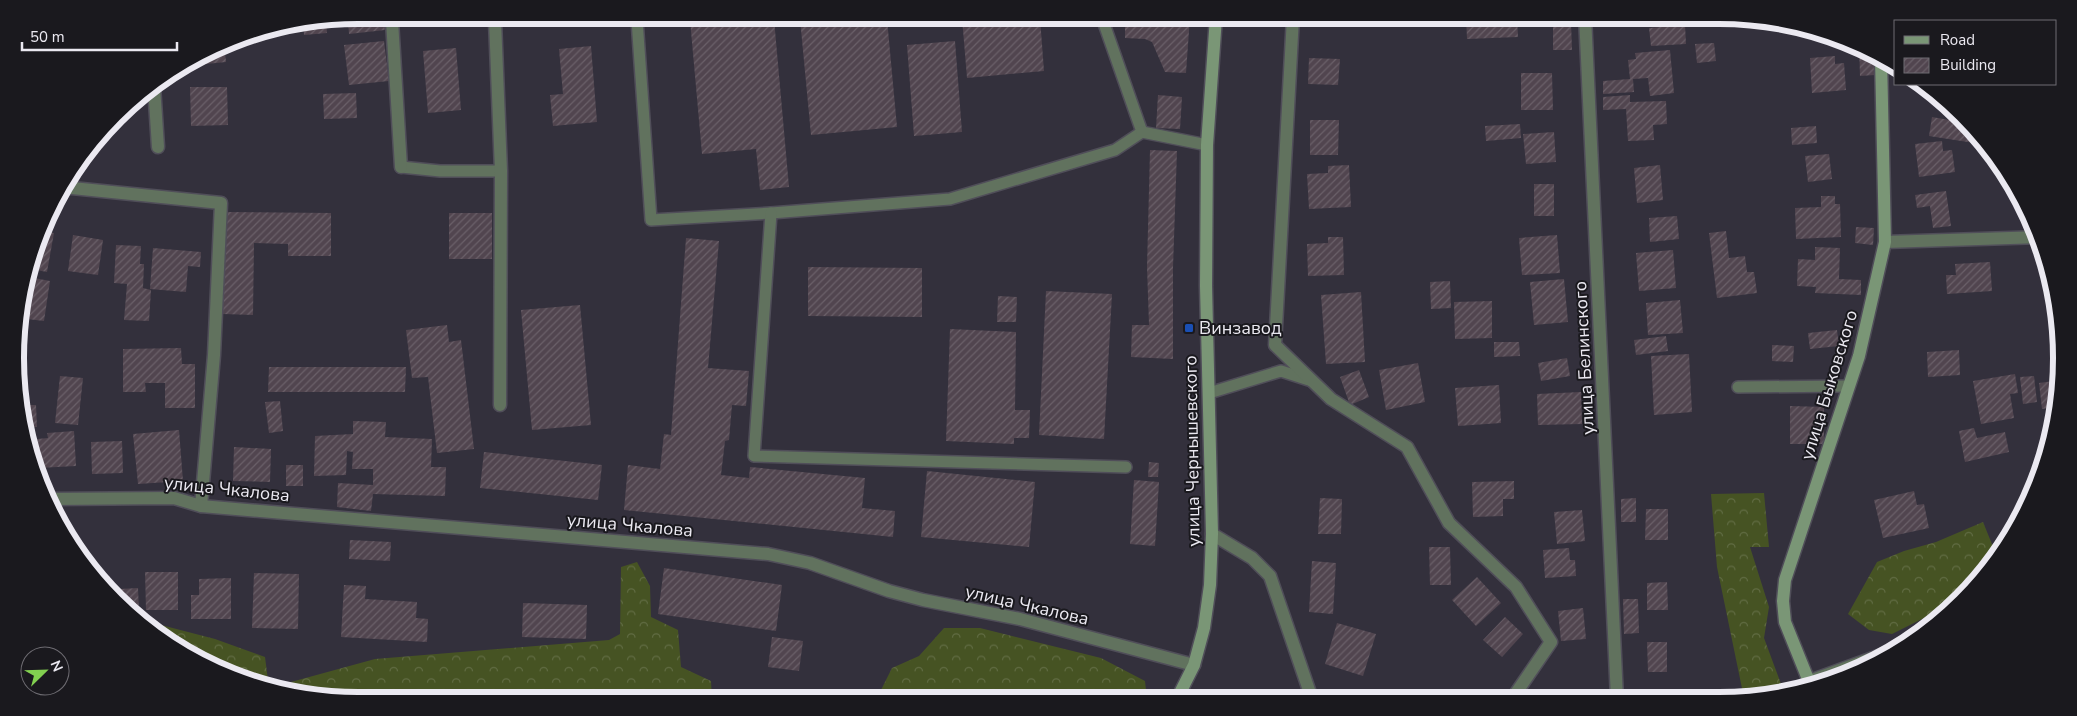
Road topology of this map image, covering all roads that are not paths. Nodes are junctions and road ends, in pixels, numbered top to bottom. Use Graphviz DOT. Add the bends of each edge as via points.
graph roads {
  1 [pos="392,24"];
  2 [pos="495,24"];
  3 [pos="637,24"];
  4 [pos="1104,24"];
  5 [pos="1216,24"];
  6 [pos="1293,24"];
  7 [pos="1585,24"];
  8 [pos="1882,67"];
  9 [pos="154,93"];
  10 [pos="1142,132"];
  11 [pos="1207,145"];
  12 [pos="158,147"];
  13 [pos="401,167"];
  14 [pos="501,171"];
  15 [pos="70,189"];
  16 [pos="771,213"];
  17 [pos="2031,237"];
  18 [pos="1885,242"];
  19 [pos="1312,381"];
  20 [pos="1849,386"];
  21 [pos="1738,387"];
  22 [pos="1209,392"];
  23 [pos="500,405"];
  24 [pos="1126,467"];
  25 [pos="55,499"];
  26 [pos="201,506"];
  27 [pos="1212,534"];
  28 [pos="1194,665"];
  29 [pos="1808,680"];
  30 [pos="1184,692"];
  31 [pos="1310,692"];
  32 [pos="1516,692"];
  33 [pos="1617,692"];
  1 -- 13 [label="street"];
  2 -- 14 [label="street"];
  3 -- 16 [label="lane" via="651,220"];
  4 -- 10 [label="lane"];
  5 -- 11 [label="main road, улица Чернышевского"];
  6 -- 19 [label="street" via="1275,346"];
  7 -- 33 [label="street, улица Белинского"];
  8 -- 18 [label="main road, улица Быковского"];
  9 -- 12 [label="street"];
  10 -- 11 [label="lane"];
  10 -- 16 [label="lane" via="1115,150 950,199"];
  11 -- 22 [label="main road, улица Чернышевского"];
  13 -- 14 [label="lane"];
  14 -- 23 [label="street"];
  15 -- 26 [label="street" via="221,203 214,355"];
  16 -- 24 [label="lane" via="754,456"];
  17 -- 18 [label="street"];
  18 -- 20 [label="main road, улица Быковского"];
  19 -- 22 [label="lane" via="1281,371"];
  19 -- 32 [label="street" via="1331,399 1407,447 1449,523 1516,587 1551,642"];
  20 -- 21 [label="lane"];
  20 -- 29 [label="main road, улица Быковского" via="1785,580 1785,622"];
  22 -- 27 [label="main road, улица Чернышевского"];
  25 -- 26 [label="street, улица Чкалова" via="174,498"];
  26 -- 28 [label="street, улица Чкалова" via="768,554 810,563 922,600 1020,619"];
  27 -- 28 [label="main road, улица Чернышевского" via="1210,585 1204,628"];
  27 -- 31 [label="street" via="1252,558 1270,576"];
  28 -- 30 [label="main road, улица Чернышевского"];
}
